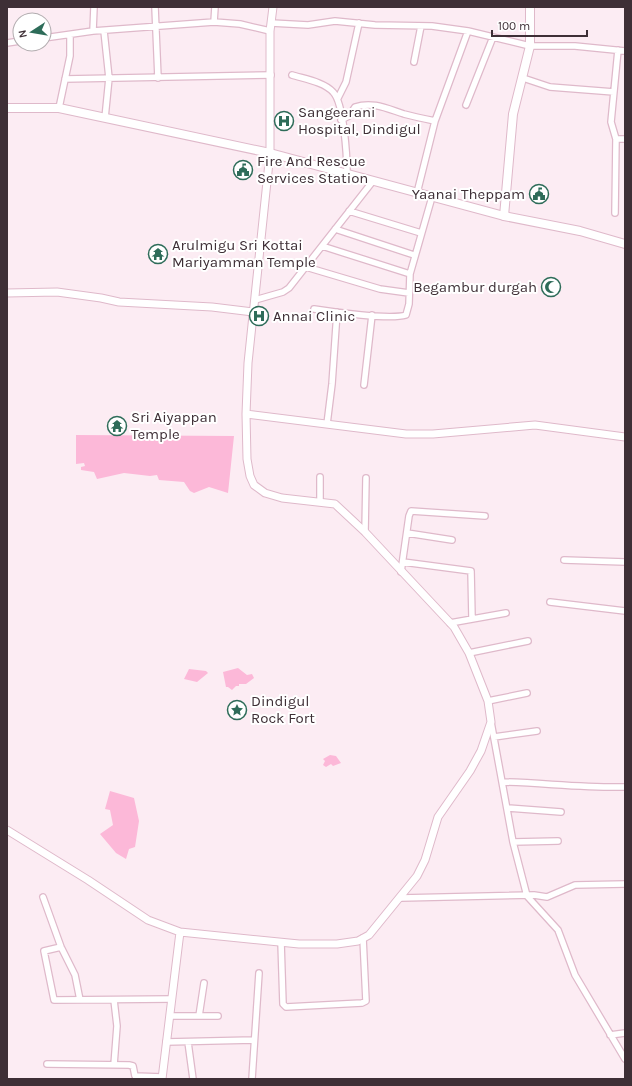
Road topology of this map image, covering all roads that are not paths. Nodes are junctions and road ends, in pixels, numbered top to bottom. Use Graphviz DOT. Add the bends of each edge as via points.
graph roads {
  1 [pos="94,7"];
  2 [pos="155,7"];
  3 [pos="215,7"];
  4 [pos="273,7"];
  5 [pos="530,7"];
  6 [pos="214,22"];
  7 [pos="359,23"];
  8 [pos="421,26"];
  9 [pos="157,27"];
  10 [pos="271,27"];
  11 [pos="104,31"];
  12 [pos="468,31"];
  13 [pos="93,32"];
  14 [pos="70,35"];
  15 [pos="493,36"];
  16 [pos="52,37"];
  17 [pos="530,46"];
  18 [pos="618,50"];
  19 [pos="625,51"];
  20 [pos="414,62"];
  21 [pos="271,75"];
  22 [pos="292,75"];
  23 [pos="109,78"];
  24 [pos="158,78"];
  25 [pos="523,78"];
  26 [pos="65,79"];
  27 [pos="614,92"];
  28 [pos="338,98"];
  29 [pos="466,105"];
  30 [pos="7,108"];
  31 [pos="59,108"];
  32 [pos="105,118"];
  33 [pos="341,120"];
  34 [pos="435,121"];
  35 [pos="616,139"];
  36 [pos="625,139"];
  37 [pos="270,153"];
  38 [pos="347,174"];
  39 [pos="373,181"];
  40 [pos="417,193"];
  41 [pos="432,196"];
  42 [pos="349,211"];
  43 [pos="615,213"];
  44 [pos="504,216"];
  45 [pos="335,229"];
  46 [pos="421,233"];
  47 [pos="625,244"];
  48 [pos="322,246"];
  49 [pos="414,255"];
  50 [pos="306,267"];
  51 [pos="410,274"];
  52 [pos="409,293"];
  53 [pos="7,294"];
  54 [pos="255,300"];
  55 [pos="314,309"];
  56 [pos="253,312"];
  57 [pos="337,312"];
  58 [pos="372,315"];
  59 [pos="364,385"];
  60 [pos="246,414"];
  61 [pos="327,424"];
  62 [pos="625,438"];
  63 [pos="320,478"];
  64 [pos="366,478"];
  65 [pos="320,502"];
  66 [pos="485,516"];
  67 [pos="365,532"];
  68 [pos="407,533"];
  69 [pos="452,540"];
  70 [pos="564,560"];
  71 [pos="403,562"];
  72 [pos="625,562"];
  73 [pos="401,572"];
  74 [pos="550,602"];
  75 [pos="625,611"];
  76 [pos="506,613"];
  77 [pos="472,618"];
  78 [pos="450,623"];
  79 [pos="528,641"];
  80 [pos="469,653"];
  81 [pos="527,693"];
  82 [pos="488,701"];
  83 [pos="491,722"];
  84 [pos="537,731"];
  85 [pos="494,737"];
  86 [pos="504,782"];
  87 [pos="625,787"];
  88 [pos="508,808"];
  89 [pos="561,812"];
  90 [pos="7,830"];
  91 [pos="558,841"];
  92 [pos="513,842"];
  93 [pos="625,884"];
  94 [pos="527,896"];
  95 [pos="43,897"];
  96 [pos="401,898"];
  97 [pos="180,932"];
  98 [pos="363,938"];
  99 [pos="281,942"];
  100 [pos="60,946"];
  101 [pos="258,973"];
  102 [pos="204,983"];
  103 [pos="172,999"];
  104 [pos="80,1000"];
  105 [pos="114,1000"];
  106 [pos="170,1016"];
  107 [pos="199,1016"];
  108 [pos="218,1016"];
  109 [pos="625,1033"];
  110 [pos="610,1035"];
  111 [pos="254,1040"];
  112 [pos="166,1042"];
  113 [pos="188,1042"];
  114 [pos="625,1059"];
  115 [pos="47,1064"];
  116 [pos="114,1065"];
  117 [pos="162,1078"];
  118 [pos="193,1079"];
  119 [pos="252,1079"];
  1 -- 13 [label="street"];
  2 -- 9 [label="street"];
  3 -- 6 [label="street"];
  4 -- 10 [label="street"];
  5 -- 17 [label="main road"];
  6 -- 9 [label="street"];
  6 -- 10 [label="street"];
  7 -- 8 [label="street"];
  7 -- 10 [label="street" via="335,21"];
  7 -- 28 [label="street" via="348,74"];
  8 -- 12 [label="street"];
  8 -- 20 [label="street"];
  9 -- 11 [label="street"];
  9 -- 24 [label="street"];
  10 -- 21 [label="street"];
  11 -- 13 [label="street"];
  11 -- 23 [label="street"];
  12 -- 15 [label="street"];
  12 -- 34 [label="street"];
  13 -- 14 [label="street"];
  14 -- 16 [label="street"];
  14 -- 26 [label="street" via="70,56"];
  15 -- 17 [label="street"];
  15 -- 29 [label="street"];
  17 -- 18 [label="street" via="575,46"];
  17 -- 25 [label="main road"];
  18 -- 19 [label="street"];
  18 -- 27 [label="street"];
  21 -- 24 [label="street"];
  21 -- 37 [label="street"];
  22 -- 28 [label="street" via="323,86"];
  23 -- 24 [label="street"];
  23 -- 26 [label="street"];
  23 -- 32 [label="street"];
  25 -- 27 [label="street" via="550,87"];
  25 -- 44 [label="main road" via="513,114"];
  26 -- 31 [label="street"];
  27 -- 35 [label="street" via="611,122"];
  28 -- 33 [label="street"];
  30 -- 31 [label="main road"];
  31 -- 32 [label="main road"];
  32 -- 37 [label="main road"];
  33 -- 34 [label="street" via="355,107 378,105"];
  33 -- 38 [label="street" via="347,154"];
  34 -- 40 [label="street"];
  35 -- 36 [label="street"];
  35 -- 43 [label="street"];
  37 -- 38 [label="main road"];
  37 -- 54 [label="street"];
  38 -- 39 [label="main road"];
  39 -- 40 [label="main road"];
  39 -- 42 [label="street"];
  40 -- 41 [label="main road"];
  41 -- 44 [label="main road"];
  41 -- 46 [label="street"];
  42 -- 45 [label="street"];
  42 -- 46 [label="street"];
  44 -- 47 [label="main road"];
  45 -- 48 [label="street"];
  45 -- 49 [label="street"];
  46 -- 49 [label="street"];
  48 -- 50 [label="street"];
  48 -- 51 [label="street"];
  49 -- 51 [label="street"];
  50 -- 52 [label="street" via="380,289"];
  50 -- 54 [label="street" via="283,292"];
  51 -- 52 [label="street"];
  52 -- 58 [label="street" via="406,315"];
  53 -- 56 [label="street" via="57,292 119,302"];
  54 -- 56 [label="street"];
  55 -- 57 [label="street"];
  56 -- 60 [label="street"];
  57 -- 58 [label="street"];
  57 -- 61 [label="street"];
  58 -- 59 [label="street"];
  60 -- 61 [label="street"];
  60 -- 65 [label="street" via="247,459 254,485 265,493 282,498"];
  61 -- 62 [label="street" via="406,434 535,425"];
  63 -- 65 [label="street"];
  64 -- 67 [label="street"];
  65 -- 67 [label="street" via="335,504"];
  66 -- 68 [label="street" via="411,511"];
  67 -- 73 [label="street"];
  68 -- 69 [label="street"];
  68 -- 71 [label="street"];
  70 -- 72 [label="street"];
  71 -- 73 [label="street"];
  71 -- 77 [label="street" via="471,571"];
  73 -- 78 [label="street"];
  74 -- 75 [label="street"];
  76 -- 77 [label="street"];
  77 -- 78 [label="street"];
  78 -- 80 [label="street"];
  79 -- 80 [label="street"];
  80 -- 82 [label="street"];
  81 -- 82 [label="street"];
  82 -- 83 [label="street"];
  83 -- 85 [label="street"];
  83 -- 96 [label="street" via="481,751 438,817 425,860"];
  84 -- 85 [label="street"];
  85 -- 86 [label="street" via="498,766"];
  86 -- 87 [label="street" via="600,788"];
  86 -- 88 [label="street"];
  88 -- 89 [label="street"];
  88 -- 92 [label="street"];
  90 -- 97 [label="street" via="148,920"];
  91 -- 92 [label="street"];
  92 -- 94 [label="street"];
  93 -- 94 [label="street" via="575,885 547,897"];
  94 -- 96 [label="street"];
  94 -- 110 [label="street" via="558,930 575,975"];
  95 -- 100 [label="street"];
  96 -- 98 [label="street" via="369,935"];
  97 -- 99 [label="street"];
  97 -- 103 [label="street"];
  98 -- 99 [label="street" via="337,944"];
  98 -- 99 [label="street" via="366,1001 286,1007 283,1004"];
  100 -- 104 [label="street" via="75,975"];
  100 -- 104 [label="street" via="44,951 52,998"];
  101 -- 111 [label="street"];
  102 -- 107 [label="street"];
  103 -- 105 [label="street"];
  103 -- 106 [label="street"];
  104 -- 105 [label="street"];
  105 -- 116 [label="street" via="117,1026"];
  106 -- 107 [label="street"];
  106 -- 112 [label="street"];
  107 -- 108 [label="street"];
  109 -- 110 [label="street"];
  110 -- 114 [label="street"];
  111 -- 113 [label="street"];
  111 -- 119 [label="street"];
  112 -- 113 [label="street"];
  112 -- 117 [label="street"];
  113 -- 118 [label="street"];
  115 -- 116 [label="street"];
  116 -- 117 [label="street" via="132,1066 135,1076"];
}
